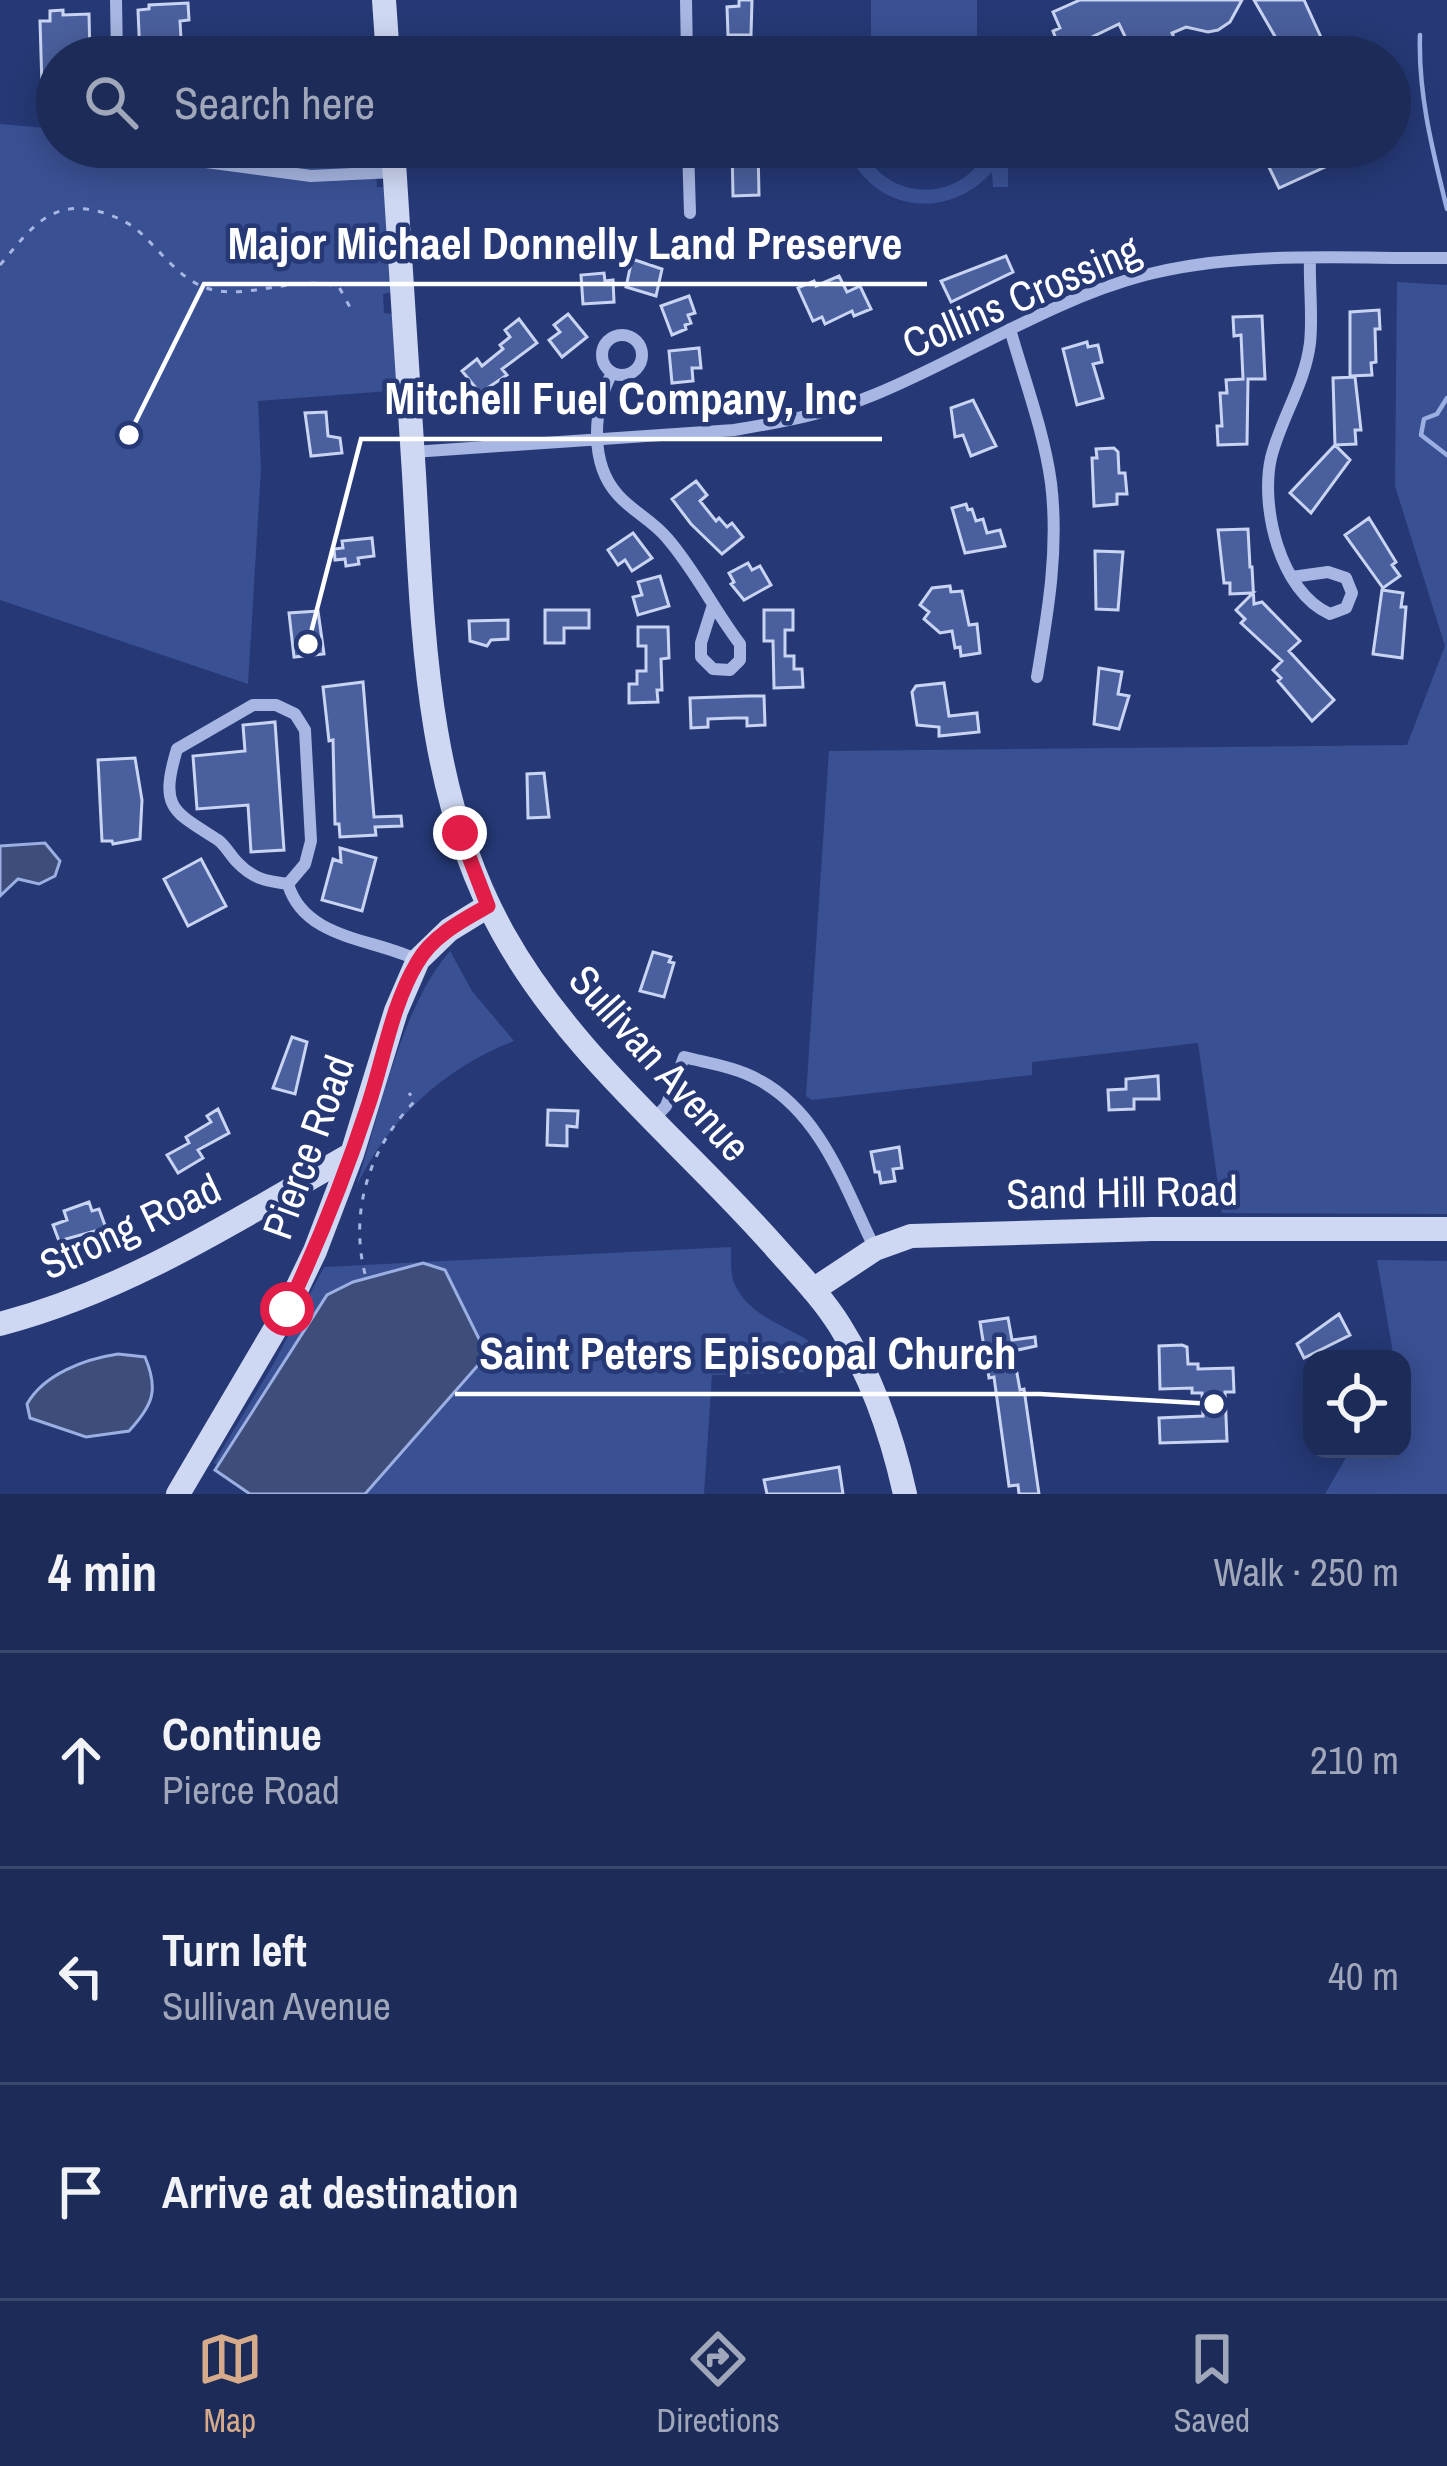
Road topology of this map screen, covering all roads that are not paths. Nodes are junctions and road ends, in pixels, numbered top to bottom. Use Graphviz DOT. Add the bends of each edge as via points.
graph roads {
  1 [pos="116,0"];
  2 [pos="384,0"];
  3 [pos="686,0"];
  4 [pos="117,36"];
  5 [pos="387,36"];
  6 [pos="687,36"];
  7 [pos="251,168"];
  8 [pos="352,168"];
  9 [pos="394,168"];
  10 [pos="689,168"];
  11 [pos="690,213"];
  12 [pos="1447,258"];
  13 [pos="1310,259"];
  14 [pos="1010,329"];
  15 [pos="612,373"];
  16 [pos="597,437"];
  17 [pos="412,452"];
  18 [pos="1292,577"];
  19 [pos="712,608"];
  20 [pos="1037,677"];
  21 [pos="288,884"];
  22 [pos="488,906"];
  23 [pos="418,960"];
  24 [pos="652,1120"];
  25 [pos="352,1154"];
  26 [pos="1447,1229"];
  27 [pos="875,1249"];
  28 [pos="813,1290"];
  29 [pos="0,1324"];
  30 [pos="178,1494"];
  31 [pos="905,1494"];
  1 -- 4 [label="street"];
  2 -- 5 [label="street"];
  3 -- 6 [label="street"];
  7 -- 8 [label="street" via="311,176"];
  9 -- 17 [label="street, Sullivan Avenue"];
  10 -- 11 [label="street"];
  12 -- 13 [label="street, Collins Crossing"];
  13 -- 14 [label="street, Collins Crossing" via="1143,276"];
  13 -- 18 [label="street" via="1310,344 1270,460 1269,504"];
  14 -- 16 [label="street, Collins Crossing" via="876,394 804,417 734,430"];
  14 -- 20 [label="street" via="1050,481 1052,592"];
  15 -- 16 [label="street"];
  16 -- 17 [label="street, Collins Crossing"];
  16 -- 19 [label="street" via="606,478 665,535"];
  17 -- 22 [label="street, Sullivan Avenue" via="433,718 460,833"];
  18 -- 18 [label="street" via="1314,607 1330,614 1346,608 1346,578"];
  19 -- 19 [label="street" via="740,644 730,670 701,658"];
  21 -- 21 [label="street" via="311,841 305,730 295,714 253,705 177,749 171,804 258,880"];
  21 -- 23 [label="street" via="303,915 319,926"];
  22 -- 23 [label="street, Pierce Road"];
  22 -- 24 [label="street, Sullivan Avenue" via="562,1023"];
  23 -- 25 [label="street, Pierce Road"];
  24 -- 27 [label="street" via="684,1057 755,1077 810,1123"];
  24 -- 28 [label="street, Sullivan Avenue"];
  25 -- 29 [label="street, Strong Road" via="161,1264 87,1298"];
  25 -- 30 [label="street, Pierce Road" via="287,1309"];
  26 -- 27 [label="street, Sand Hill Road" via="988,1232 911,1236"];
  27 -- 28 [label="street, Sand Hill Road"];
  28 -- 31 [label="street, Sullivan Avenue" via="867,1375"];
}
